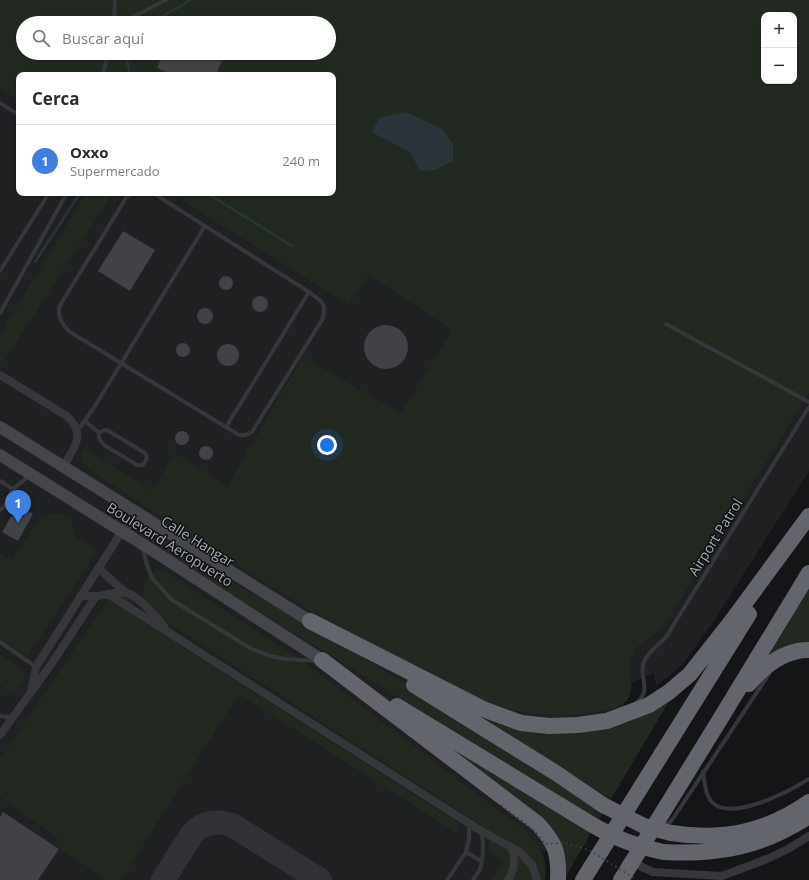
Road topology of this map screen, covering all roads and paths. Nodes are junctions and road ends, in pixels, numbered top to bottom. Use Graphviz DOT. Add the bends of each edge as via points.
graph roads {
  1 [pos="115,0"];
  2 [pos="166,0"];
  3 [pos="114,16"];
  4 [pos="135,16"];
  5 [pos="106,60"];
  6 [pos="104,72"];
  7 [pos="0,103"];
  8 [pos="16,112"];
  9 [pos="47,196"];
  10 [pos="65,196"];
  11 [pos="128,196"];
  12 [pos="158,196"];
  13 [pos="205,226"];
  14 [pos="0,270"];
  15 [pos="309,292"];
  16 [pos="0,313"];
  17 [pos="666,324"];
  18 [pos="121,363"];
  19 [pos="0,375"];
  20 [pos="809,402"];
  21 [pos="809,407"];
  22 [pos="85,421"];
  23 [pos="0,427"];
  24 [pos="226,427"];
  25 [pos="78,430"];
  26 [pos="99,433"];
  27 [pos="0,455"];
  28 [pos="63,467"];
  29 [pos="31,474"];
  30 [pos="0,481"];
  31 [pos="13,489"];
  32 [pos="0,510"];
  33 [pos="809,516"];
  34 [pos="122,532"];
  35 [pos="142,544"];
  36 [pos="98,568"];
  37 [pos="809,573"];
  38 [pos="262,592"];
  39 [pos="126,593"];
  40 [pos="108,594"];
  41 [pos="80,596"];
  42 [pos="96,596"];
  43 [pos="310,621"];
  44 [pos="170,633"];
  45 [pos="0,642"];
  46 [pos="809,650"];
  47 [pos="779,658"];
  48 [pos="322,660"];
  49 [pos="36,667"];
  50 [pos="31,691"];
  51 [pos="0,716"];
  52 [pos="12,717"];
  53 [pos="607,721"];
  54 [pos="719,721"];
  55 [pos="0,735"];
  56 [pos="703,772"];
  57 [pos="809,779"];
  58 [pos="809,795"];
  59 [pos="501,805"];
  60 [pos="805,809"];
  61 [pos="469,824"];
  62 [pos="478,829"];
  63 [pos="809,836"];
  64 [pos="655,837"];
  65 [pos="650,843"];
  66 [pos="510,846"];
  67 [pos="466,852"];
  68 [pos="633,860"];
  69 [pos="481,861"];
  70 [pos="653,872"];
  71 [pos="723,878"];
  72 [pos="447,880"];
  73 [pos="473,880"];
  74 [pos="508,880"];
  75 [pos="537,880"];
  76 [pos="558,880"];
  77 [pos="583,880"];
  78 [pos="621,880"];
  79 [pos="633,880"];
  80 [pos="648,880"];
  1 -- 3 [label="lane"];
  2 -- 4 [label="lane"];
  5 -- 6 [label="lane"];
  7 -- 8 [label="lane"];
  9 -- 14 [label="lane"];
  10 -- 16 [label="lane"];
  11 -- 18 [label="lane" via="59,307 58,313 63,326 70,332"];
  12 -- 13 [label="lane"];
  13 -- 15 [label="lane"];
  13 -- 18 [label="lane"];
  15 -- 24 [label="lane"];
  15 -- 24 [label="lane" via="324,305 322,320 252,432 239,435"];
  17 -- 20 [label="lane"];
  18 -- 22 [label="lane"];
  18 -- 24 [label="lane"];
  19 -- 25 [label="street" via="68,416"];
  21 -- 53 [label="lane, Airport Patrol" via="666,637 648,655 643,670 644,694 629,709"];
  22 -- 25 [label="lane"];
  22 -- 26 [label="lane"];
  23 -- 28 [label="street, Boulevard Aeropuerto"];
  25 -- 28 [label="street" via="78,441"];
  26 -- 26 [label="lane" via="107,430 145,453 146,461 142,466 137,465 104,445 99,439"];
  27 -- 29 [label="street, Boulevard Aeropuerto"];
  28 -- 38 [label="street, Boulevard Aeropuerto"];
  29 -- 31 [label="lane"];
  29 -- 34 [label="street, Boulevard Aeropuerto"];
  30 -- 31 [label="lane"];
  31 -- 32 [label="lane"];
  33 -- 53 [label="highway" via="690,674 649,705"];
  33 -- 77 [label="highway"];
  34 -- 35 [label="street, Boulevard Aeropuerto"];
  34 -- 36 [label="street"];
  34 -- 38 [label="street, Calle Hangar" via="134,522 142,522 247,587"];
  35 -- 48 [label="street, Boulevard Aeropuerto"];
  35 -- 48 [label="lane" via="152,578 172,600 250,648 286,660"];
  36 -- 39 [label="street"];
  36 -- 41 [label="street"];
  37 -- 54 [label="highway"];
  38 -- 43 [label="street, Boulevard Aeropuerto"];
  39 -- 40 [label="street"];
  39 -- 44 [label="street" via="142,603"];
  40 -- 42 [label="street"];
  40 -- 44 [label="street"];
  41 -- 42 [label="street"];
  41 -- 49 [label="street"];
  42 -- 50 [label="street"];
  43 -- 53 [label="highway" via="483,709 522,723 549,726"];
  43 -- 60 [label="highway, bridge" via="556,773 603,805 644,826 671,833 699,836 739,833 770,824"];
  44 -- 61 [label="street"];
  45 -- 49 [label="lane"];
  46 -- 47 [label="highway" via="798,650"];
  47 -- 54 [label="highway" via="755,678"];
  47 -- 56 [label="lane"];
  48 -- 60 [label="highway, bridge" via="591,824 615,837 650,849 693,853 738,848 764,840 791,827"];
  48 -- 76 [label="highway" via="538,824 556,849 559,863"];
  49 -- 50 [label="street"];
  50 -- 52 [label="street"];
  51 -- 52 [label="lane"];
  52 -- 55 [label="street"];
  54 -- 68 [label="highway"];
  56 -- 57 [label="lane" via="706,792 714,804 728,809 748,806 778,796"];
  56 -- 64 [label="lane" via="672,820"];
  58 -- 60 [label="lane"];
  59 -- 79 [label="path, bridge" via="535,831 545,844 566,844 589,850 634,878"];
  61 -- 62 [label="street"];
  61 -- 67 [label="lane"];
  62 -- 66 [label="street"];
  62 -- 69 [label="lane" via="483,841"];
  63 -- 71 [label="street"];
  65 -- 68 [label="lane"];
  66 -- 74 [label="street" via="515,856"];
  66 -- 75 [label="street" via="532,865"];
  67 -- 69 [label="lane"];
  67 -- 72 [label="lane"];
  68 -- 70 [label="street"];
  68 -- 78 [label="highway"];
  69 -- 73 [label="lane" via="480,869"];
  70 -- 71 [label="street"];
  70 -- 80 [label="street"];
}
